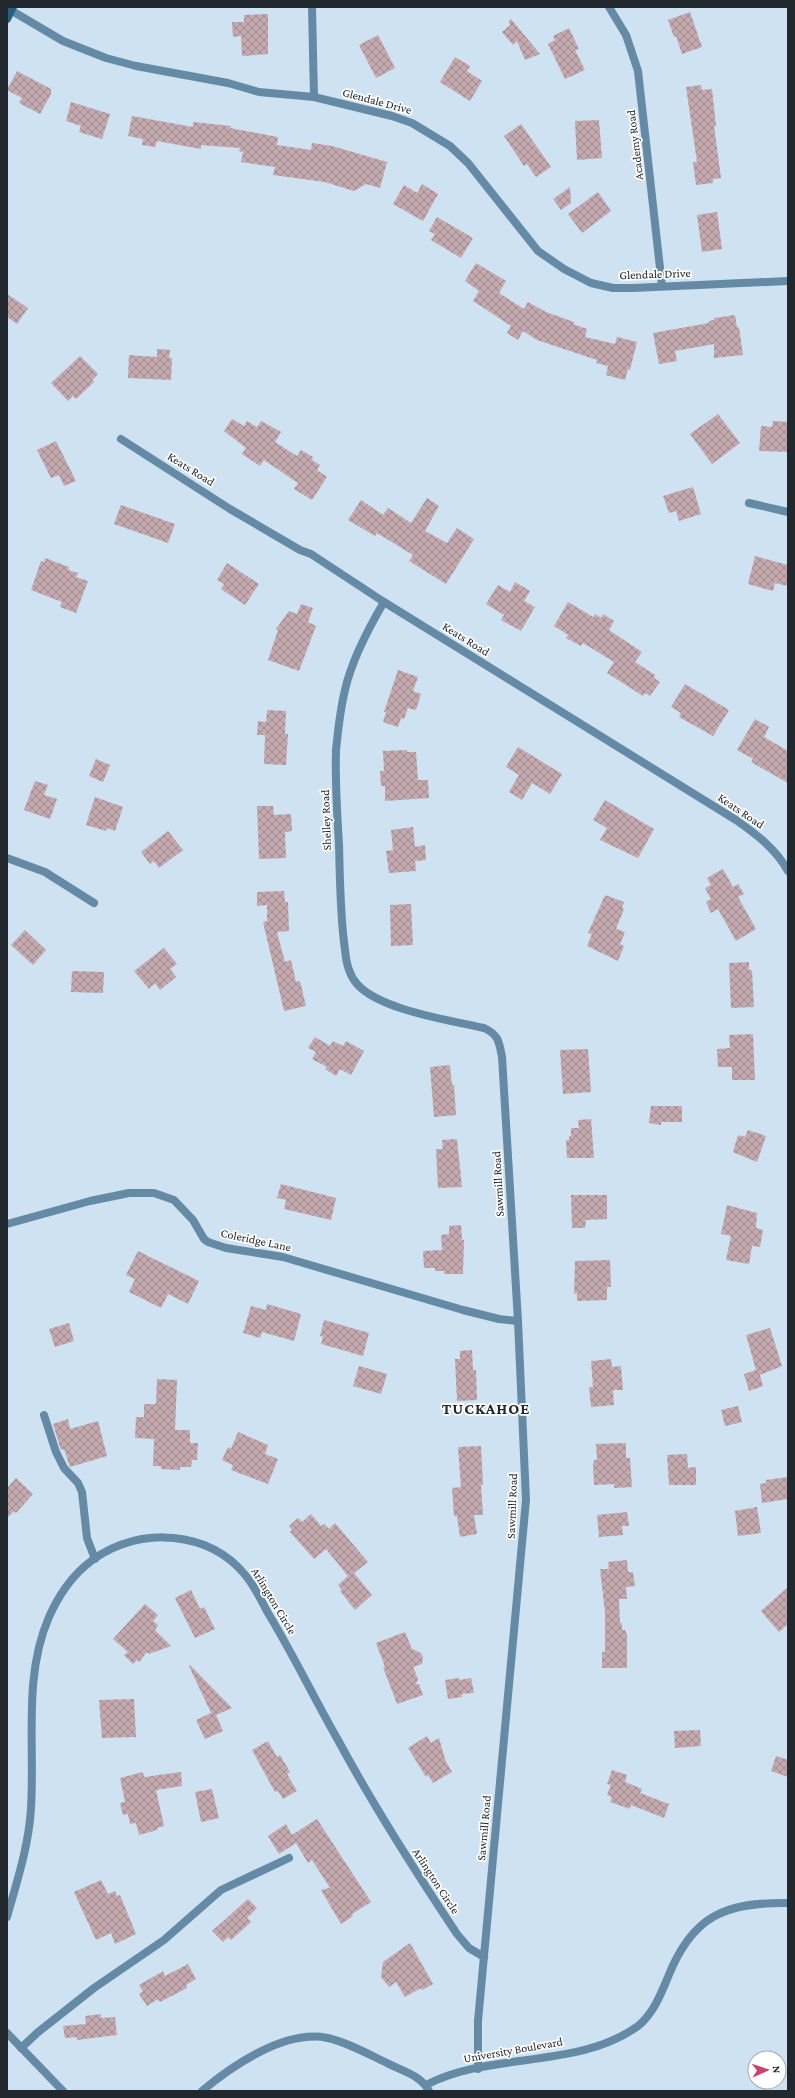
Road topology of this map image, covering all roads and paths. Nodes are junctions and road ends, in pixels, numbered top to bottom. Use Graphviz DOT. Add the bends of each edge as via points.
graph roads {
  1 [pos="312,7"];
  2 [pos="609,7"];
  3 [pos="10,9"];
  4 [pos="7,19"];
  5 [pos="314,97"];
  6 [pos="788,281"];
  7 [pos="662,286"];
  8 [pos="121,439"];
  9 [pos="749,503"];
  10 [pos="788,512"];
  11 [pos="384,602"];
  12 [pos="7,858"];
  13 [pos="788,871"];
  14 [pos="94,903"];
  15 [pos="409,1010"];
  16 [pos="7,1224"];
  17 [pos="518,1321"];
  18 [pos="44,1415"];
  19 [pos="95,1559"];
  20 [pos="289,1858"];
  21 [pos="788,1903"];
  22 [pos="7,1917"];
  23 [pos="484,1957"];
  24 [pos="7,2033"];
  25 [pos="21,2048"];
  26 [pos="478,2069"];
  27 [pos="428,2088"];
  28 [pos="63,2091"];
  29 [pos="202,2091"];
  1 -- 5 [label="street"];
  2 -- 7 [label="street, Academy Road" via="626,35 638,71"];
  3 -- 4 [label="street"];
  3 -- 5 [label="street, Glendale Drive" via="64,41 106,58 228,83 259,92"];
  5 -- 7 [label="street, Glendale Drive" via="412,123 450,146 490,189 534,246 564,270 591,284 613,288"];
  6 -- 7 [label="street, Glendale Drive"];
  8 -- 11 [label="street, Keats Road" via="230,509 311,554"];
  9 -- 10 [label="street"];
  11 -- 13 [label="street, Keats Road" via="736,820 775,851"];
  11 -- 15 [label="street, Shelley Road" via="368,628 352,665 340,712 336,751 341,904 345,951 352,977 371,997"];
  12 -- 14 [label="street" via="45,872"];
  15 -- 17 [label="street, Sawmill Road" via="484,1028 493,1032 498,1041 502,1057"];
  16 -- 17 [label="street, Coleridge Lane" via="90,1200 129,1193 154,1193 174,1200 193,1220 208,1242 226,1248 283,1257 463,1310"];
  17 -- 23 [label="street, Sawmill Road" via="526,1500"];
  18 -- 19 [label="street" via="56,1452 64,1468 78,1483 82,1492 87,1538"];
  19 -- 22 [label="street, Arlington Circle" via="70,1583 49,1616 37,1653 32,1699 31,1808 28,1837"];
  19 -- 23 [label="street, Arlington Circle" via="135,1541 167,1537 207,1546 222,1554 241,1570 280,1632 339,1743 394,1838 456,1934 469,1948"];
  20 -- 25 [label="street" via="221,1890 164,1940 94,1988"];
  21 -- 26 [label="street, University Boulevard" via="761,1903 735,1907 702,1923 682,1948 653,2009 638,2025 608,2043 569,2053"];
  23 -- 26 [label="street, Sawmill Road" via="478,2021"];
  24 -- 25 [label="street"];
  25 -- 28 [label="street"];
  26 -- 27 [label="street, University Boulevard" via="455,2073"];
  27 -- 29 [label="street, University Boulevard" via="412,2074 354,2047 328,2038 313,2037 295,2038 258,2054 218,2078"];
}
